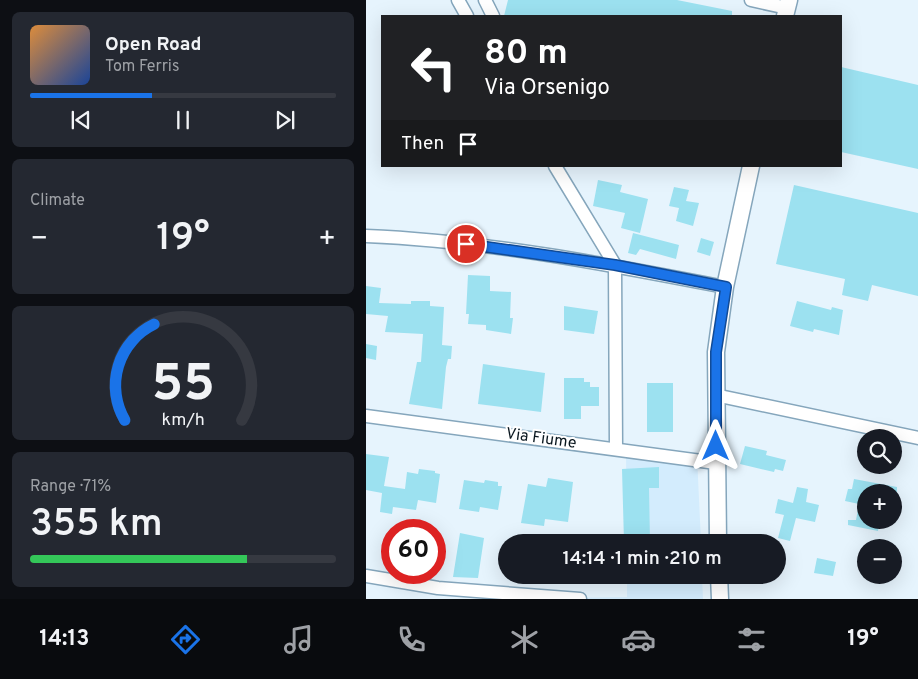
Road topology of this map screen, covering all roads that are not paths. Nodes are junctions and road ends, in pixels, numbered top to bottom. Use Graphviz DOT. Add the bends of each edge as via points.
graph roads {
  1 [pos="458,0"];
  2 [pos="485,0"];
  3 [pos="751,0"];
  4 [pos="787,8"];
  5 [pos="466,15"];
  6 [pos="492,15"];
  7 [pos="557,167"];
  8 [pos="751,167"];
  9 [pos="366,236"];
  10 [pos="615,265"];
  11 [pos="726,287"];
  12 [pos="715,395"];
  13 [pos="366,416"];
  14 [pos="918,438"];
  15 [pos="616,449"];
  16 [pos="716,463"];
  17 [pos="718,534"];
  18 [pos="366,576"];
  19 [pos="719,584"];
  20 [pos="580,599"];
  21 [pos="720,599"];
  1 -- 5 [label="street"];
  2 -- 6 [label="street"];
  3 -- 4 [label="street"];
  7 -- 10 [label="street"];
  8 -- 11 [label="main road"];
  9 -- 10 [label="street" via="428,238"];
  10 -- 11 [label="street"];
  10 -- 15 [label="street"];
  11 -- 12 [label="main road" via="716,352"];
  12 -- 14 [label="street"];
  12 -- 16 [label="main road"];
  13 -- 15 [label="street, Via Fiume"];
  15 -- 16 [label="street, Via Fiume"];
  16 -- 17 [label="main road"];
  18 -- 20 [label="street" via="438,588"];
  19 -- 21 [label="main road"];
}
